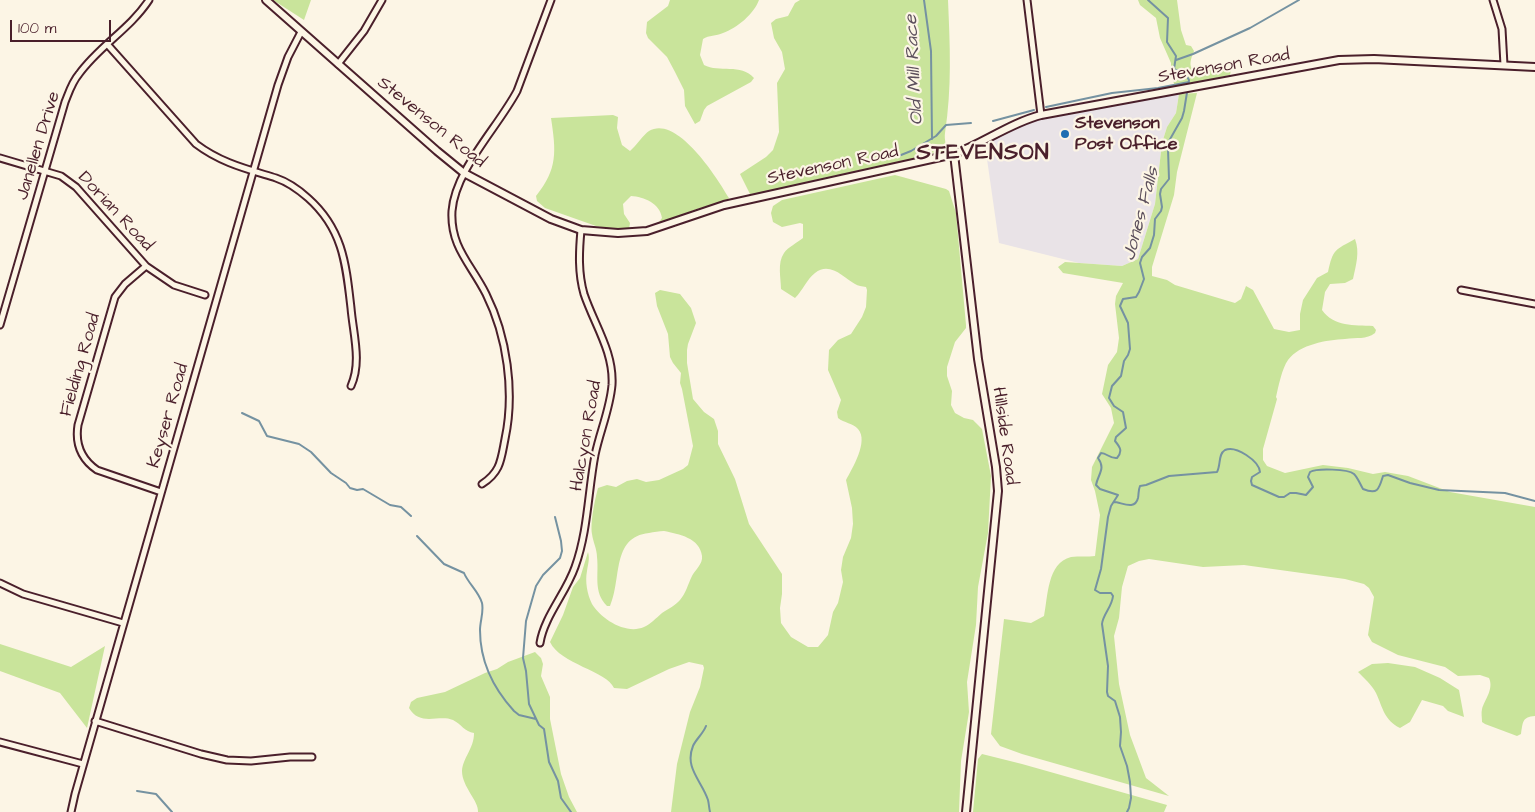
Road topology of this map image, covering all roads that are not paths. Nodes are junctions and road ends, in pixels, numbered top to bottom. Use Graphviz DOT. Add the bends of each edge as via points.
graph roads {
  1 [pos="149,0"];
  2 [pos="266,0"];
  3 [pos="382,0"];
  4 [pos="551,0"];
  5 [pos="1027,0"];
  6 [pos="1494,0"];
  7 [pos="301,32"];
  8 [pos="107,44"];
  9 [pos="338,64"];
  10 [pos="1504,65"];
  11 [pos="1535,67"];
  12 [pos="1041,115"];
  13 [pos="954,154"];
  14 [pos="0,158"];
  15 [pos="45,171"];
  16 [pos="254,172"];
  17 [pos="464,173"];
  18 [pos="581,230"];
  19 [pos="146,266"];
  20 [pos="1461,290"];
  21 [pos="205,295"];
  22 [pos="1535,304"];
  23 [pos="0,325"];
  24 [pos="351,386"];
  25 [pos="482,484"];
  26 [pos="161,492"];
  27 [pos="0,584"];
  28 [pos="123,624"];
  29 [pos="540,643"];
  30 [pos="95,721"];
  31 [pos="0,742"];
  32 [pos="312,757"];
  33 [pos="83,764"];
  34 [pos="71,812"];
  35 [pos="966,812"];
  1 -- 8 [label="street, Janellen Drive" via="126,28"];
  2 -- 7 [label="street, Stevenson Road"];
  3 -- 9 [label="street"];
  4 -- 17 [label="street" via="510,105"];
  5 -- 12 [label="street"];
  6 -- 10 [label="street" via="1502,29"];
  7 -- 9 [label="street, Stevenson Road"];
  7 -- 16 [label="street, Keyser Road" via="283,69"];
  8 -- 15 [label="street, Janellen Drive" via="71,87"];
  8 -- 16 [label="street" via="196,144 221,160"];
  9 -- 17 [label="street, Stevenson Road"];
  10 -- 11 [label="street, Stevenson Road"];
  10 -- 12 [label="street, Stevenson Road" via="1339,60"];
  12 -- 13 [label="street, Stevenson Road" via="1017,123"];
  13 -- 18 [label="street, Stevenson Road" via="724,205 647,231"];
  13 -- 35 [label="street, Hillside Road" via="978,359 998,491"];
  14 -- 15 [label="street, Dorian Road"];
  15 -- 19 [label="street, Dorian Road" via="72,182"];
  15 -- 23 [label="street, Janellen Drive"];
  16 -- 24 [label="street" via="278,179 303,194 322,212 334,230 346,269 357,361"];
  16 -- 26 [label="street, Keyser Road"];
  17 -- 18 [label="street, Stevenson Road" via="551,219"];
  17 -- 25 [label="street" via="452,209 454,233 459,250 486,294 497,322 508,380 508,416 501,456 492,478"];
  18 -- 29 [label="street, Halcyon Road" via="579,271 590,309 604,340 612,369 612,384 595,455 579,553"];
  19 -- 21 [label="street, Dorian Road" via="174,285"];
  19 -- 26 [label="street, Fielding Road" via="115,296 77,438 83,456 97,470"];
  20 -- 22 [label="street"];
  26 -- 28 [label="street, Keyser Road"];
  27 -- 28 [label="street"];
  28 -- 30 [label="street, Keyser Road"];
  30 -- 32 [label="street" via="227,760"];
  30 -- 33 [label="street, Keyser Road"];
  31 -- 33 [label="street"];
  33 -- 34 [label="street, Keyser Road"];
}
